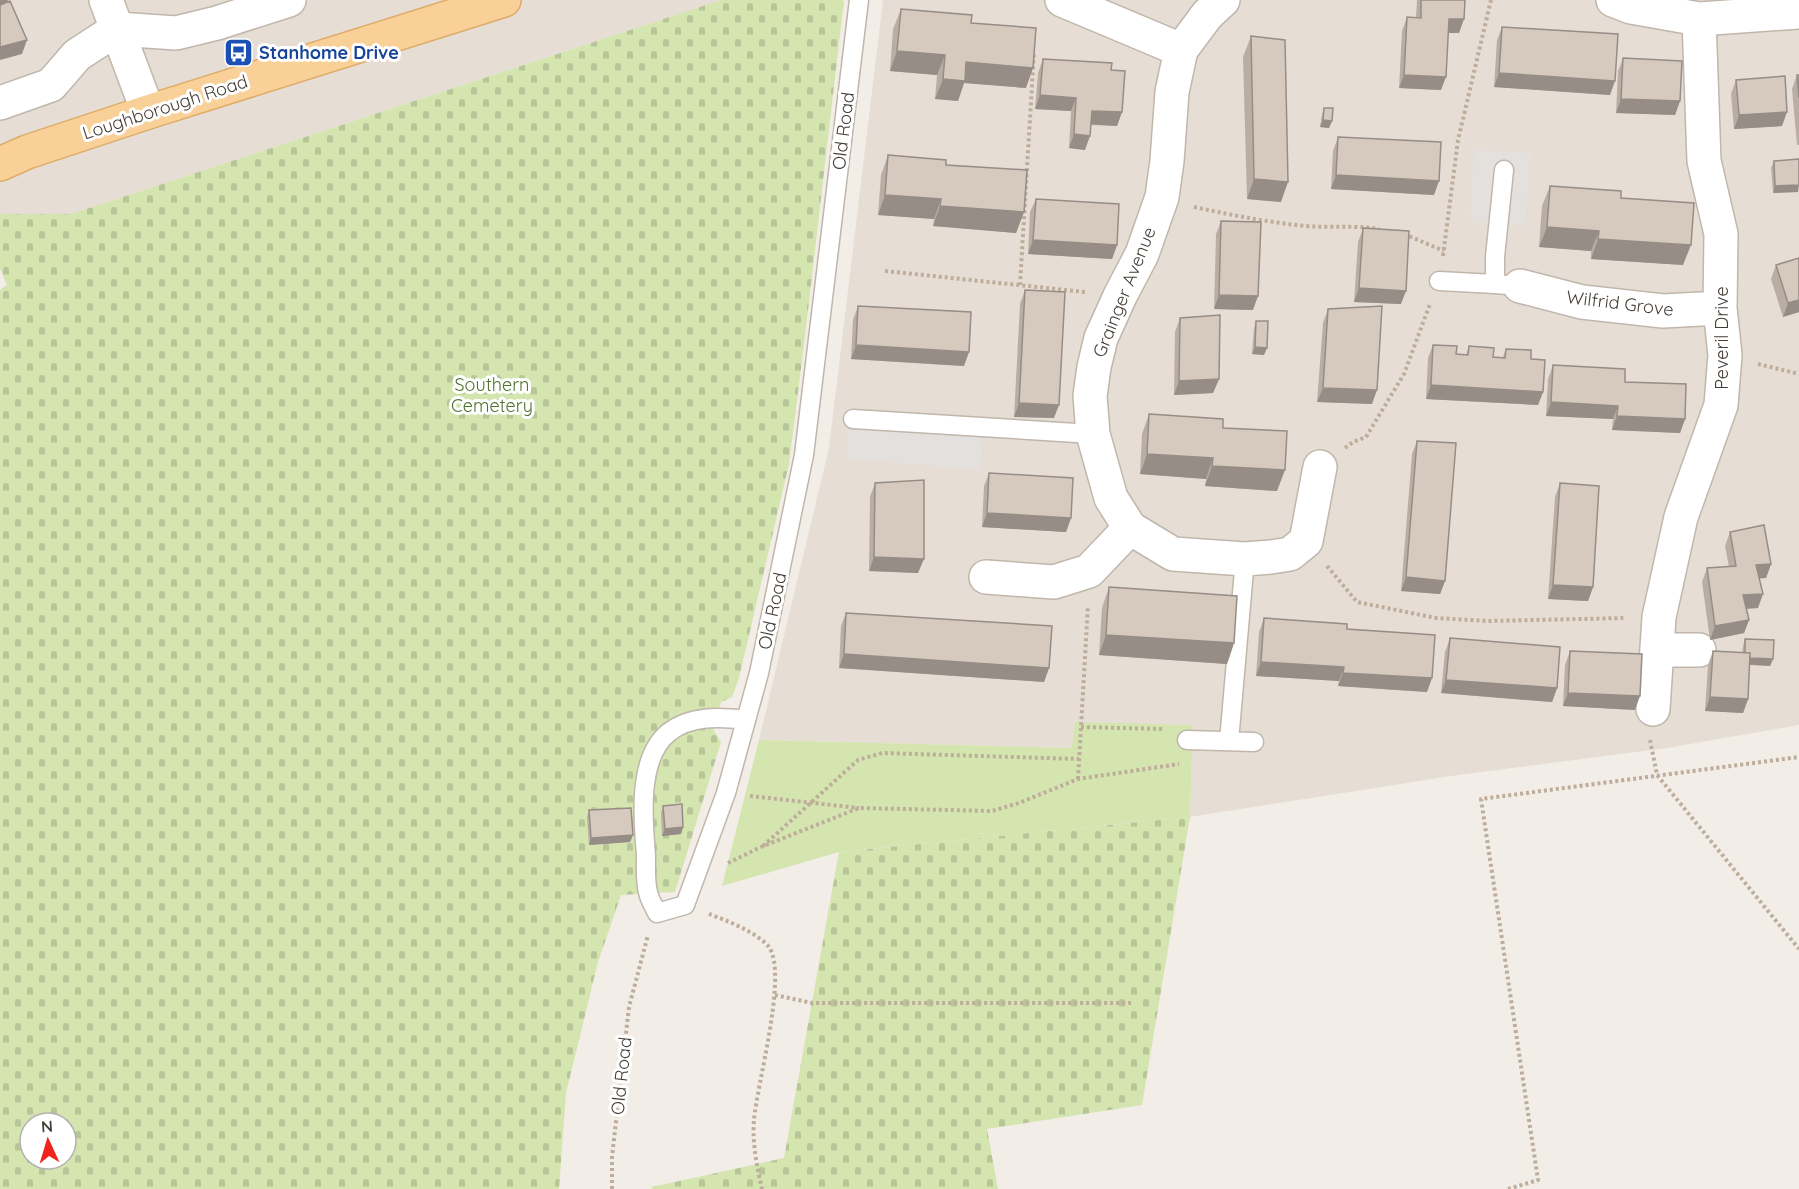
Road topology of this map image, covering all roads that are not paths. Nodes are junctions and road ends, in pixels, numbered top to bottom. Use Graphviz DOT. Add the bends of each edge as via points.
graph roads {
  1 [pos="289,0"];
  2 [pos="504,0"];
  3 [pos="859,0"];
  4 [pos="1062,0"];
  5 [pos="1223,0"];
  6 [pos="1613,0"];
  7 [pos="1799,12"];
  8 [pos="111,14"];
  9 [pos="1699,19"];
  10 [pos="1181,50"];
  11 [pos="0,103"];
  12 [pos="148,112"];
  13 [pos="0,164"];
  14 [pos="1504,170"];
  15 [pos="1439,281"];
  16 [pos="1507,285"];
  17 [pos="1720,308"];
  18 [pos="853,419"];
  19 [pos="1093,434"];
  20 [pos="1320,467"];
  21 [pos="1130,528"];
  22 [pos="1245,559"];
  23 [pos="986,577"];
  24 [pos="1657,650"];
  25 [pos="1700,650"];
  26 [pos="1653,710"];
  27 [pos="746,720"];
  28 [pos="1187,740"];
  29 [pos="1229,741"];
  30 [pos="1254,742"];
  1 -- 8 [label="street" via="176,33"];
  2 -- 12 [label="main road, Loughborough Road"];
  3 -- 27 [label="lane, Old Road" via="804,455"];
  4 -- 10 [label="street"];
  5 -- 10 [label="street, Grainger Avenue"];
  6 -- 9 [label="street"];
  7 -- 9 [label="street"];
  8 -- 11 [label="street" via="51,85"];
  8 -- 12 [label="street"];
  9 -- 17 [label="street, Peveril Drive" via="1704,161 1721,234"];
  10 -- 19 [label="street, Grainger Avenue" via="1172,92 1162,197 1142,254 1101,338 1090,396"];
  12 -- 13 [label="main road, Loughborough Road"];
  14 -- 16 [label="lane" via="1495,257"];
  15 -- 16 [label="lane"];
  16 -- 17 [label="street, Wilfrid Grove" via="1582,302 1663,311"];
  17 -- 24 [label="street, Peveril Drive" via="1725,355 1721,405 1681,517 1659,617"];
  18 -- 19 [label="lane"];
  19 -- 21 [label="street, Grainger Avenue" via="1112,498"];
  20 -- 22 [label="street, Grainger Avenue" via="1306,541 1290,554"];
  21 -- 22 [label="street, Grainger Avenue" via="1173,554"];
  21 -- 23 [label="street" via="1089,571 1054,582"];
  22 -- 29 [label="lane"];
  24 -- 25 [label="street"];
  24 -- 26 [label="street, Peveril Drive"];
  27 -- 27 [label="lane, Old Road" via="726,793 685,905 657,913 648,893 642,805 655,749 668,733 686,723 717,716"];
  28 -- 29 [label="lane"];
  29 -- 30 [label="lane"];
}
